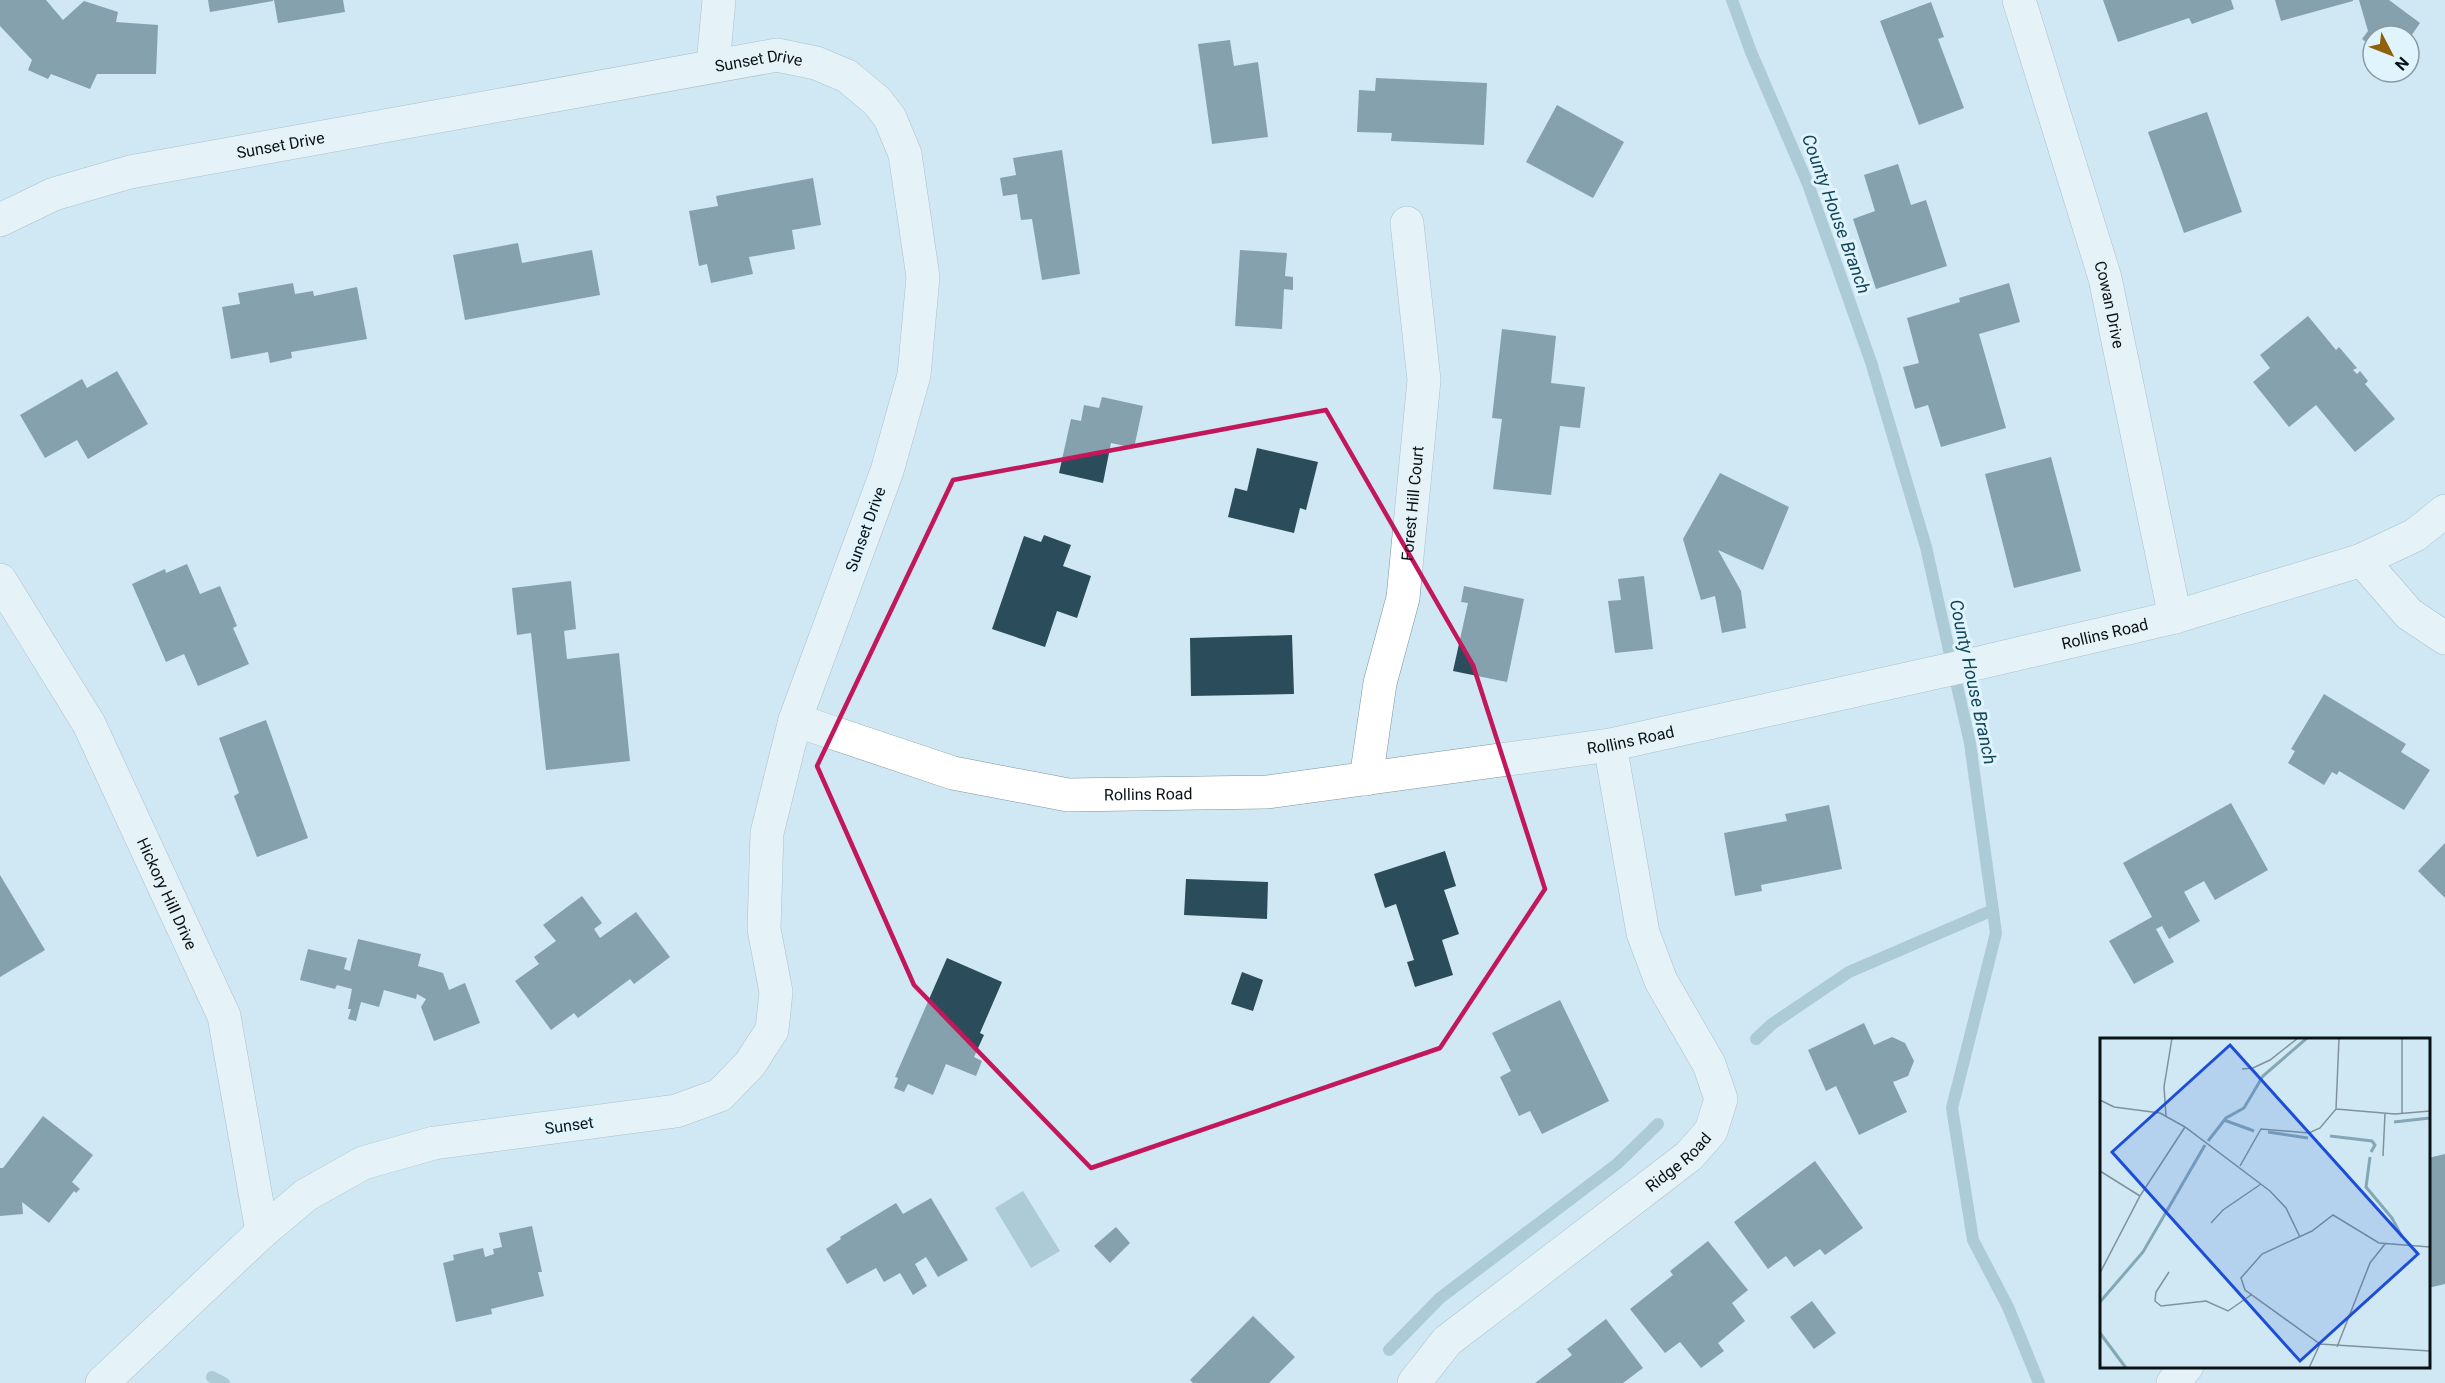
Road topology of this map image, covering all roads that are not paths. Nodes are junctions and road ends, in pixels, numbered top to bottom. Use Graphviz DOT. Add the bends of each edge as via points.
graph roads {
  1 [pos="719,0"];
  2 [pos="2019,0"];
  3 [pos="713,65"];
  4 [pos="0,220"];
  5 [pos="1407,223"];
  6 [pos="2445,512"];
  7 [pos="2362,560"];
  8 [pos="0,580"];
  9 [pos="2175,617"];
  10 [pos="2445,638"];
  11 [pos="795,720"];
  12 [pos="1610,744"];
  13 [pos="1366,779"];
  14 [pos="262,1232"];
  15 [pos="2185,1368"];
  16 [pos="102,1383"];
  17 [pos="1414,1383"];
  18 [pos="2173,1383"];
  1 -- 3 [label="street"];
  2 -- 9 [label="street, Cowan Drive" via="2105,278"];
  3 -- 4 [label="street, Sunset Drive" via="130,172 54,194"];
  3 -- 11 [label="street, Sunset Drive" via="777,55 816,63 847,76 877,101 890,118 905,154 918,234 923,277 914,375 887,471"];
  5 -- 13 [label="street, Forest Hill Court" via="1424,380 1403,598 1380,683"];
  6 -- 7 [label="street, Rollins Road" via="2415,535"];
  7 -- 9 [label="street, Rollins Road"];
  7 -- 10 [label="street" via="2409,614"];
  8 -- 14 [label="street, Hickory Hill Drive" via="89,724 224,1016"];
  9 -- 12 [label="street, Rollins Road"];
  11 -- 13 [label="street, Rollins Road" via="953,773 1068,795 1267,792"];
  11 -- 14 [label="street, Sunset" via="767,833 764,929 776,992 771,1030 750,1064 720,1095 676,1111 434,1143 363,1163 306,1195"];
  12 -- 13 [label="street, Rollins Road"];
  12 -- 17 [label="street, Ridge Road" via="1642,933 1661,981 1708,1064 1721,1099 1718,1110 1711,1131 1689,1156 1447,1341"];
  14 -- 16 [label="street, Sunset"];
  15 -- 18 [label="street"];
}
